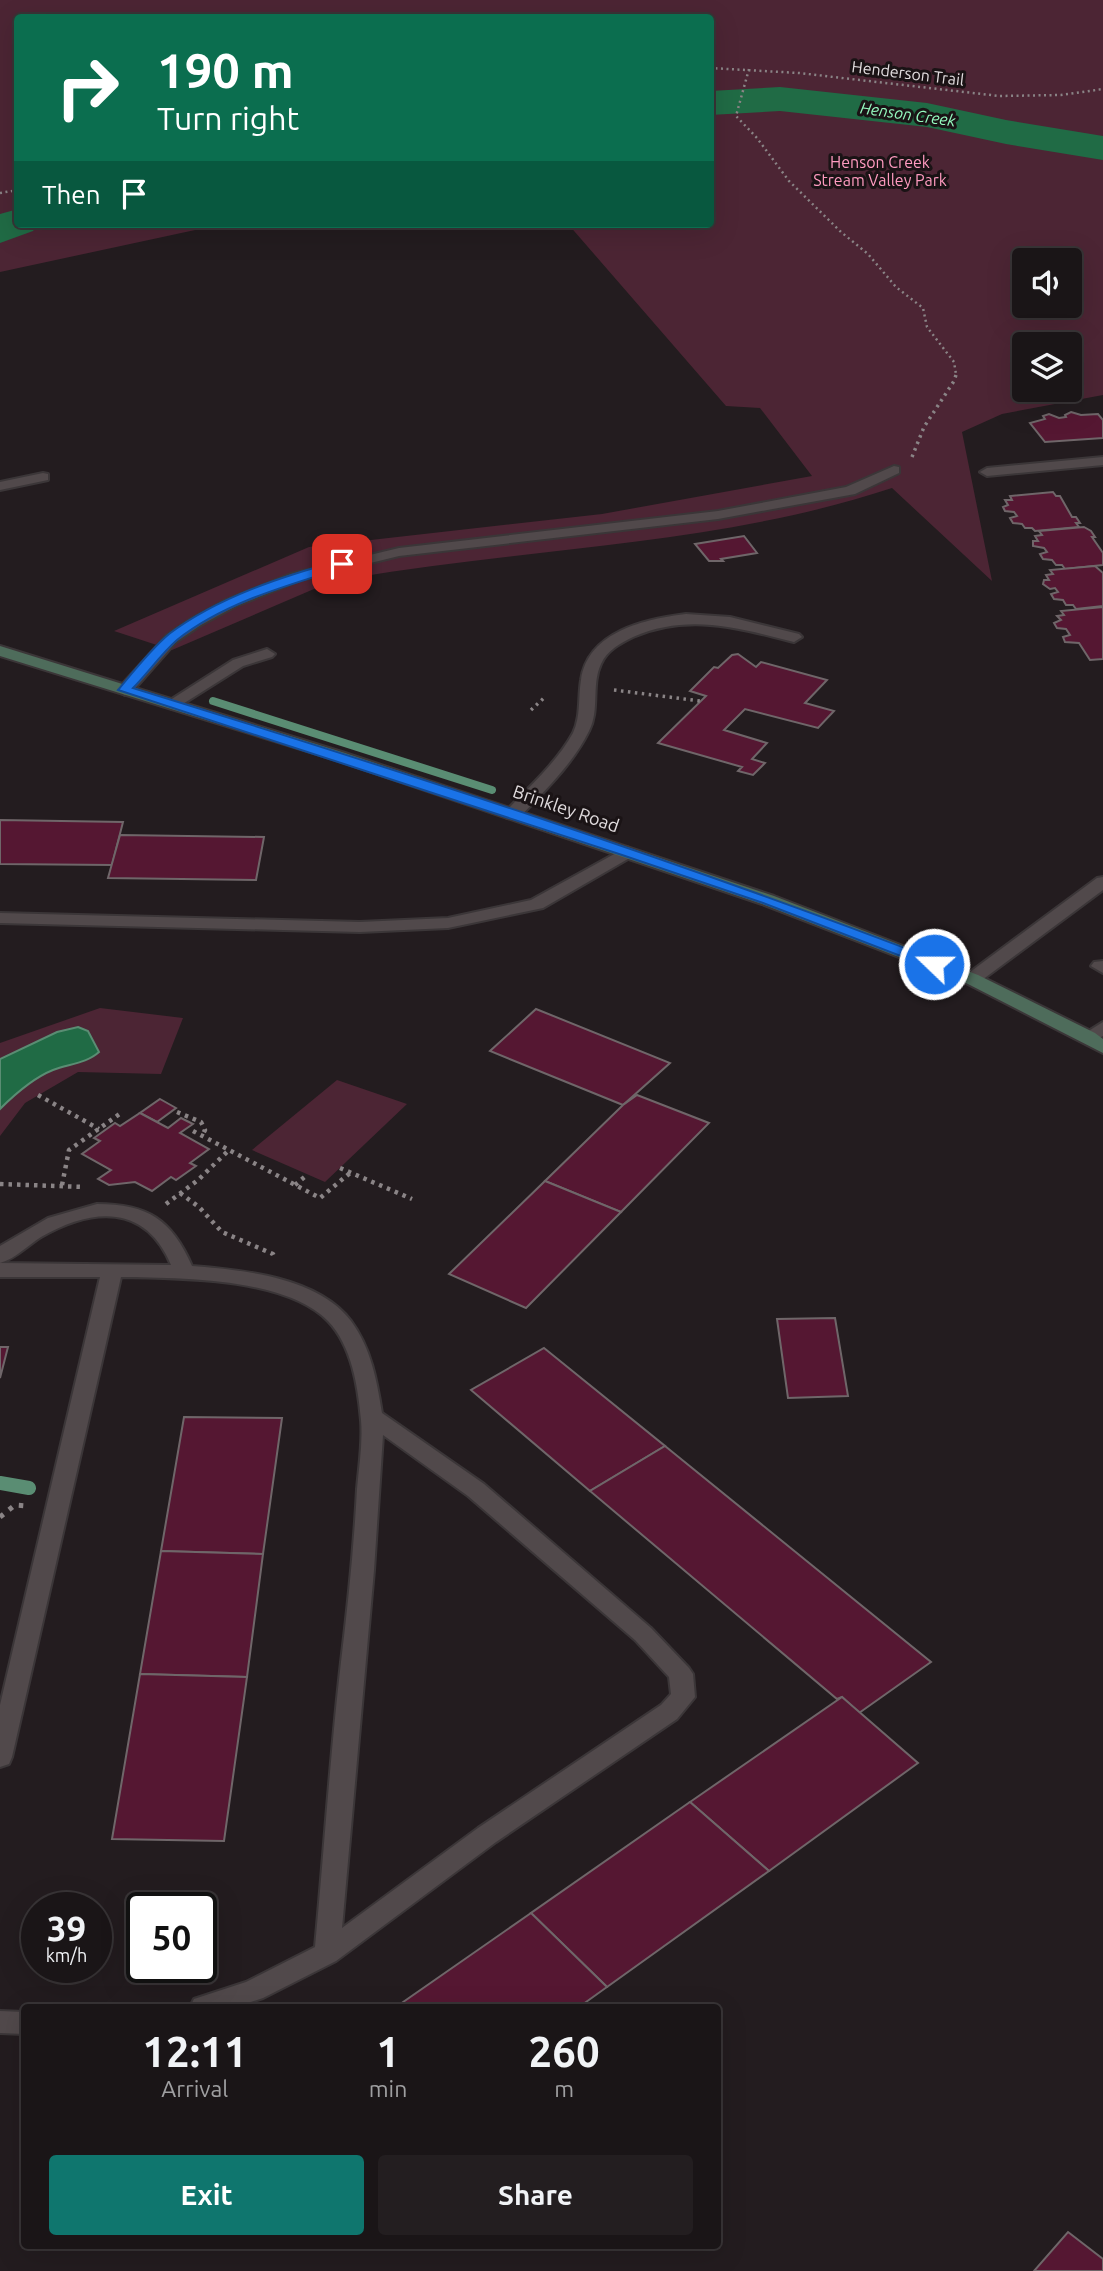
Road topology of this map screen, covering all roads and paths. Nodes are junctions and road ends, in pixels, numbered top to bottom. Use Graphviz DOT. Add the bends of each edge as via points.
graph roads {
  1 [pos="714,68"];
  2 [pos="748,68"];
  3 [pos="1103,89"];
  4 [pos="1101,465"];
  5 [pos="894,470"];
  6 [pos="987,472"];
  7 [pos="43,477"];
  8 [pos="0,486"];
  9 [pos="794,637"];
  10 [pos="0,651"];
  11 [pos="267,654"];
  12 [pos="589,686"];
  13 [pos="125,690"];
  14 [pos="545,697"];
  15 [pos="701,701"];
  16 [pos="172,704"];
  17 [pos="531,709"];
  18 [pos="513,814"];
  19 [pos="627,852"];
  20 [pos="1103,882"];
  21 [pos="0,918"];
  22 [pos="972,979"];
  23 [pos="1098,1037"];
  24 [pos="38,1095"];
  25 [pos="177,1111"];
  26 [pos="121,1113"];
  27 [pos="99,1129"];
  28 [pos="193,1131"];
  29 [pos="202,1136"];
  30 [pos="229,1150"];
  31 [pos="340,1168"];
  32 [pos="349,1173"];
  33 [pos="307,1175"];
  34 [pos="0,1184"];
  35 [pos="62,1185"];
  36 [pos="295,1185"];
  37 [pos="95,1189"];
  38 [pos="412,1199"];
  39 [pos="0,1256"];
  40 [pos="0,1270"];
  41 [pos="112,1270"];
  42 [pos="185,1274"];
  43 [pos="288,1289"];
  44 [pos="372,1418"];
  45 [pos="28,1507"];
  46 [pos="0,1517"];
  47 [pos="0,1757"];
  48 [pos="327,1953"];
  49 [pos="212,2004"];
  50 [pos="0,2022"];
  51 [pos="21,2023"];
  1 -- 2 [label="path, Henderson Trail"];
  2 -- 3 [label="path, Henderson Trail" via="999,96"];
  2 -- 5 [label="path" via="736,116 789,181 923,308 927,327 954,362 954,381 924,426 911,463"];
  4 -- 6 [label="street"];
  5 -- 13 [label="street" via="850,492 718,515 398,552 296,577 196,622 172,639"];
  7 -- 8 [label="street"];
  9 -- 12 [label="street" via="719,619 679,618 636,629 604,647 592,666"];
  10 -- 13 [label="main road, Brinkley Road"];
  11 -- 16 [label="street" via="237,663"];
  12 -- 15 [label="path"];
  12 -- 18 [label="street" via="583,729 566,756"];
  13 -- 16 [label="main road, Brinkley Road"];
  14 -- 17 [label="path"];
  16 -- 18 [label="main road, Brinkley Road"];
  18 -- 19 [label="main road, Brinkley Road"];
  19 -- 21 [label="street" via="537,904 448,923 360,927"];
  19 -- 22 [label="main road, Brinkley Road"];
  20 -- 22 [label="street"];
  22 -- 23 [label="main road, Brinkley Road"];
  24 -- 27 [label="path"];
  25 -- 29 [label="path" via="201,1122"];
  26 -- 27 [label="path"];
  27 -- 35 [label="path" via="69,1150"];
  28 -- 29 [label="path"];
  29 -- 30 [label="path"];
  30 -- 36 [label="path"];
  30 -- 43 [label="path" via="180,1193 222,1232 273,1254"];
  31 -- 32 [label="path"];
  32 -- 36 [label="path" via="320,1198"];
  32 -- 38 [label="path"];
  33 -- 36 [label="path"];
  34 -- 35 [label="path"];
  35 -- 37 [label="path"];
  39 -- 42 [label="street" via="46,1225 95,1211 122,1212 157,1227 168,1238"];
  40 -- 41 [label="street"];
  41 -- 42 [label="street"];
  41 -- 47 [label="street"];
  42 -- 43 [label="street" via="259,1281"];
  43 -- 44 [label="street" via="326,1307 352,1339"];
  44 -- 48 [label="street" via="365,1561"];
  44 -- 48 [label="street" via="476,1490 643,1634 681,1674 683,1697 669,1712 487,1835"];
  45 -- 46 [label="path" via="15,1505"];
  48 -- 49 [label="street" via="254,1990"];
  50 -- 51 [label="street"];
}
